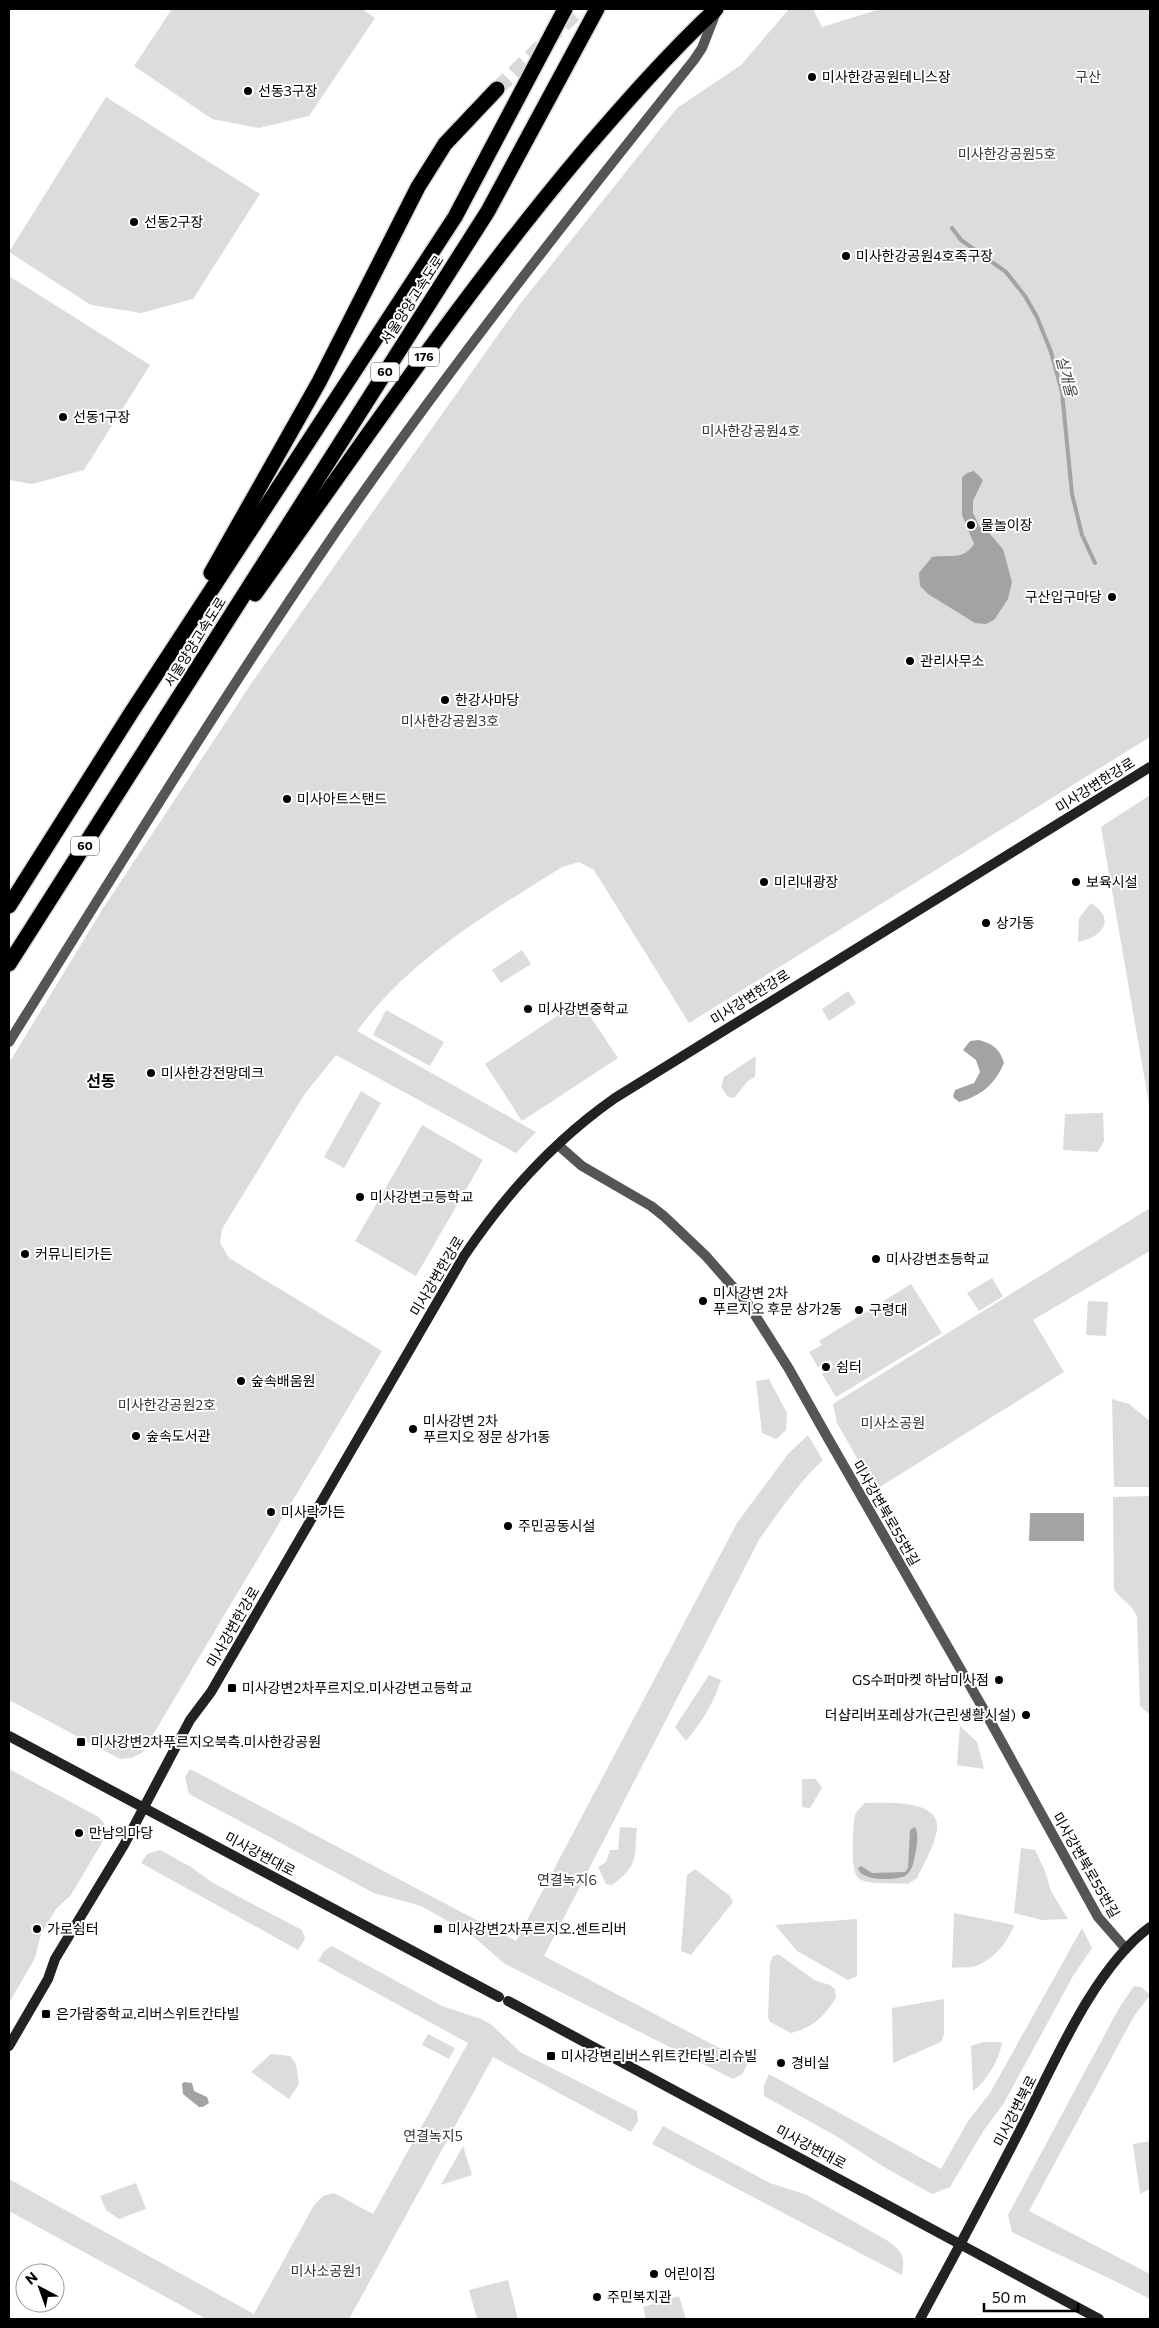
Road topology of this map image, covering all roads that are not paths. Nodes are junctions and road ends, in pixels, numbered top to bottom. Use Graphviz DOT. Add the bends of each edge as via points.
graph roads {
  1 [pos="565,9"];
  2 [pos="597,9"];
  3 [pos="717,9"];
  4 [pos="497,89"];
  5 [pos="131,713"];
  6 [pos="161,728"];
  7 [pos="1150,767"];
  8 [pos="9,906"];
  9 [pos="25,938"];
  10 [pos="9,964"];
  11 [pos="9,973"];
  12 [pos="9,1042"];
  13 [pos="558,1146"];
  14 [pos="9,1736"];
  15 [pos="144,1807"];
  16 [pos="1150,1927"];
  17 [pos="1126,1949"];
  18 [pos="9,2046"];
  19 [pos="960,2244"];
  20 [pos="920,2319"];
  21 [pos="1099,2319"];
  1 -- 5 [label="highway, 서울양양고속도로 / 60" via="456,217"];
  2 -- 6 [label="highway, 서울양양고속도로 / 60" via="488,211"];
  3 -- 6 [label="highway, 176" via="635,91 535,209 443,330"];
  3 -- 12 [label="street" via="694,60 502,303 337,531 140,833"];
  4 -- 5 [label="highway" via="445,144 418,187 319,382"];
  5 -- 8 [label="highway, 60"];
  6 -- 9 [label="highway, 60"];
  7 -- 13 [label="street, 미사강변한강로" via="667,1065 598,1110"];
  9 -- 10 [label="highway, 60"];
  9 -- 11 [label="highway"];
  13 -- 15 [label="street, 미사강변한강로" via="504,1201 464,1256 211,1692 190,1720"];
  13 -- 17 [label="street, 미사강변북로55번길" via="582,1166 666,1218 705,1255 748,1304 826,1435 1098,1917"];
  14 -- 15 [label="street, 미사강변대로"];
  15 -- 18 [label="street, 미사강변한강로" via="55,1959 48,1979"];
  15 -- 19 [label="street, 미사강변대로"];
  16 -- 17 [label="street, 미사강변북로"];
  17 -- 19 [label="street, 미사강변북로" via="1087,2002"];
  19 -- 20 [label="street, 미사강변북로"];
  19 -- 21 [label="street, 미사강변대로"];
}
